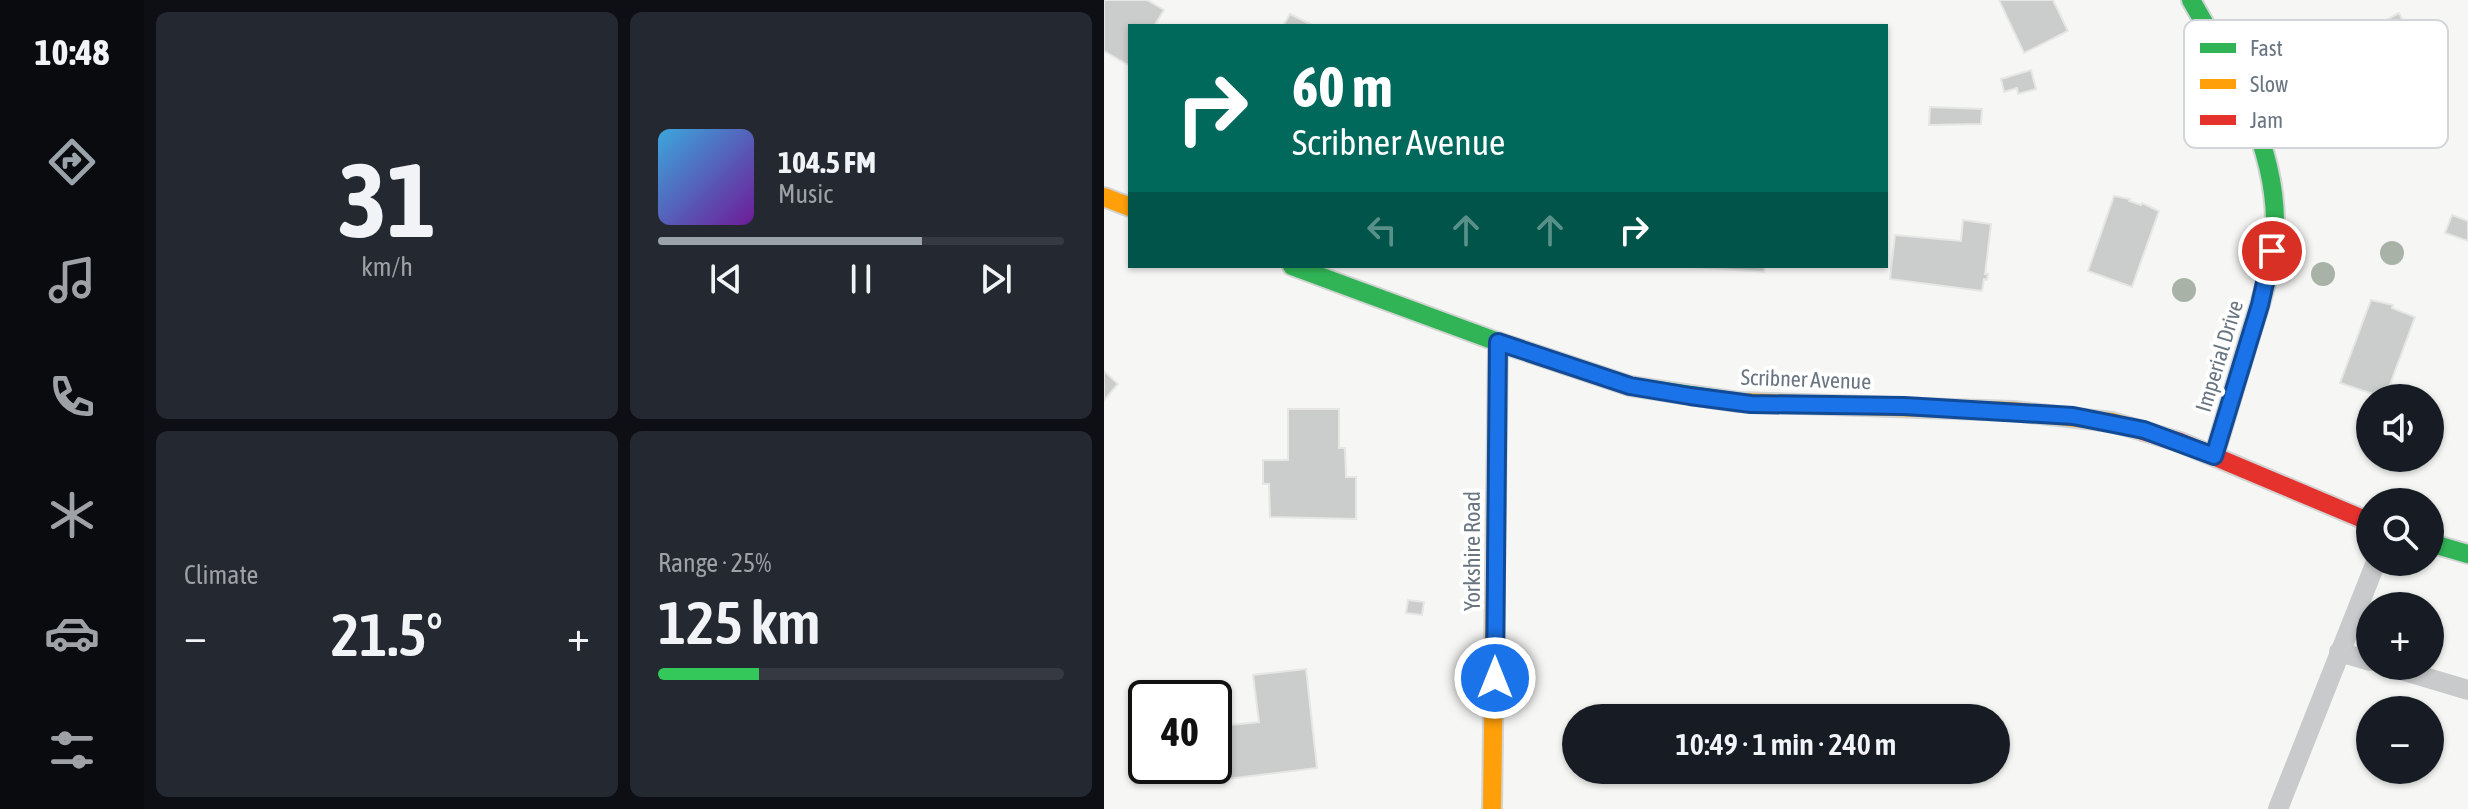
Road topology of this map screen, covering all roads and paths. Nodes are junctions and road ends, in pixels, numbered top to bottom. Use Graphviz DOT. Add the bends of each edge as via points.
graph roads {
  1 [pos="2191,0"];
  2 [pos="2202,20"];
  3 [pos="2261,148"];
  4 [pos="1104,197"];
  5 [pos="1128,206"];
  6 [pos="1297,268"];
  7 [pos="1498,342"];
  8 [pos="2214,456"];
  9 [pos="2356,516"];
  10 [pos="2444,547"];
  11 [pos="2468,554"];
  12 [pos="2370,576"];
  13 [pos="2339,652"];
  14 [pos="2356,657"];
  15 [pos="2434,680"];
  16 [pos="2468,690"];
  17 [pos="1492,809"];
  18 [pos="2278,809"];
  1 -- 2 [label="street, Imperial Drive"];
  3 -- 8 [label="street, Imperial Drive" via="2275,220 2269,269"];
  4 -- 5 [label="street"];
  6 -- 7 [label="street, Scribner Avenue"];
  7 -- 8 [label="street, Scribner Avenue" via="1630,386 1690,396 1751,404 2073,416 2144,430"];
  7 -- 17 [label="street, Yorkshire Road"];
  8 -- 9 [label="street, Scribner Avenue"];
  10 -- 11 [label="street"];
  12 -- 13 [label="lane"];
  13 -- 14 [label="lane"];
  13 -- 18 [label="lane"];
  15 -- 16 [label="lane"];
}
